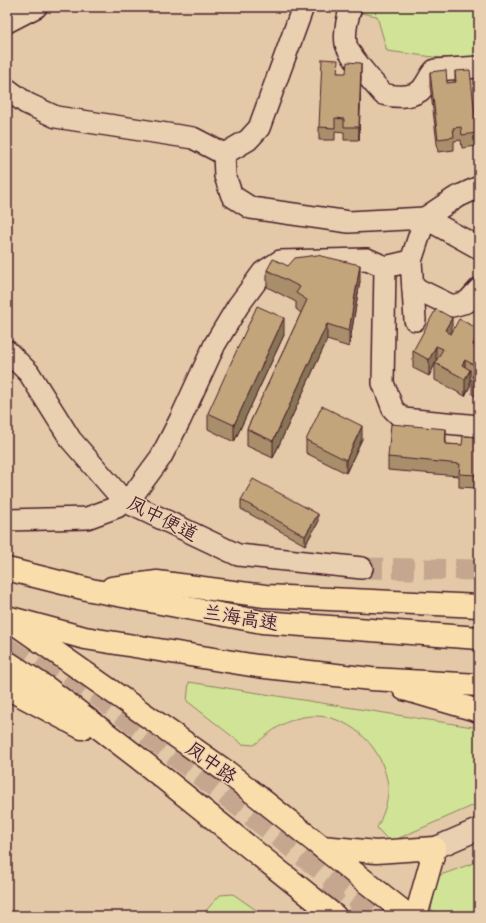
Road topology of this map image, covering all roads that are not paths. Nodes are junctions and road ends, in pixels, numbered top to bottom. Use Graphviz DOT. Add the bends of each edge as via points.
graph roads {
  1 [pos="36,7"];
  2 [pos="303,7"];
  3 [pos="351,7"];
  4 [pos="7,22"];
  5 [pos="479,68"];
  6 [pos="7,89"];
  7 [pos="224,154"];
  8 [pos="479,188"];
  9 [pos="454,198"];
  10 [pos="479,202"];
  11 [pos="425,218"];
  12 [pos="479,248"];
  13 [pos="411,261"];
  14 [pos="384,267"];
  15 [pos="413,287"];
  16 [pos="479,289"];
  17 [pos="415,320"];
  18 [pos="7,351"];
  19 [pos="479,426"];
  20 [pos="124,501"];
  21 [pos="7,520"];
  22 [pos="362,568"];
  23 [pos="7,569"];
  24 [pos="91,590"];
  25 [pos="479,606"];
  26 [pos="7,618"];
  27 [pos="479,638"];
  28 [pos="7,662"];
  29 [pos="371,679"];
  30 [pos="479,685"];
  31 [pos="7,688"];
  32 [pos="479,711"];
  33 [pos="137,757"];
  34 [pos="479,829"];
  35 [pos="322,847"];
  36 [pos="435,848"];
  37 [pos="335,916"];
  38 [pos="410,916"];
  39 [pos="416,916"];
  1 -- 4 [label="street"];
  2 -- 7 [label="street" via="259,128 248,140"];
  3 -- 5 [label="street" via="345,32 346,46 383,94 405,96 420,91 435,70"];
  6 -- 7 [label="street" via="26,103 56,117 193,138"];
  7 -- 11 [label="street" via="225,176 232,196 251,208 349,222"];
  8 -- 9 [label="street"];
  9 -- 10 [label="street"];
  9 -- 11 [label="street"];
  11 -- 12 [label="street"];
  11 -- 13 [label="street"];
  13 -- 14 [label="street"];
  13 -- 15 [label="street"];
  14 -- 19 [label="street" via="383,383 393,408 403,419"];
  14 -- 20 [label="street" via="367,259 280,261 263,272 215,344 161,457 136,491"];
  15 -- 16 [label="street" via="452,306 468,302"];
  15 -- 17 [label="street"];
  18 -- 20 [label="street, 凤中便道" via="29,373 71,440"];
  20 -- 21 [label="street" via="116,507 87,518"];
  20 -- 22 [label="street, 凤中便道" via="238,555"];
  23 -- 24 [label="main road, 兰海高速"];
  24 -- 25 [label="main road" via="157,582 265,596"];
  24 -- 27 [label="main road, 兰海高速" via="262,622"];
  26 -- 29 [label="main road" via="85,638 257,666"];
  26 -- 35 [label="main road, 凤中路" via="227,772"];
  28 -- 33 [label="main road" via="47,688"];
  29 -- 30 [label="main road"];
  29 -- 32 [label="main road"];
  31 -- 33 [label="main road"];
  33 -- 37 [label="main road"];
  34 -- 36 [label="street"];
  35 -- 36 [label="main road" via="376,852"];
  35 -- 38 [label="main road, 凤中路"];
  36 -- 39 [label="main road"];
}
